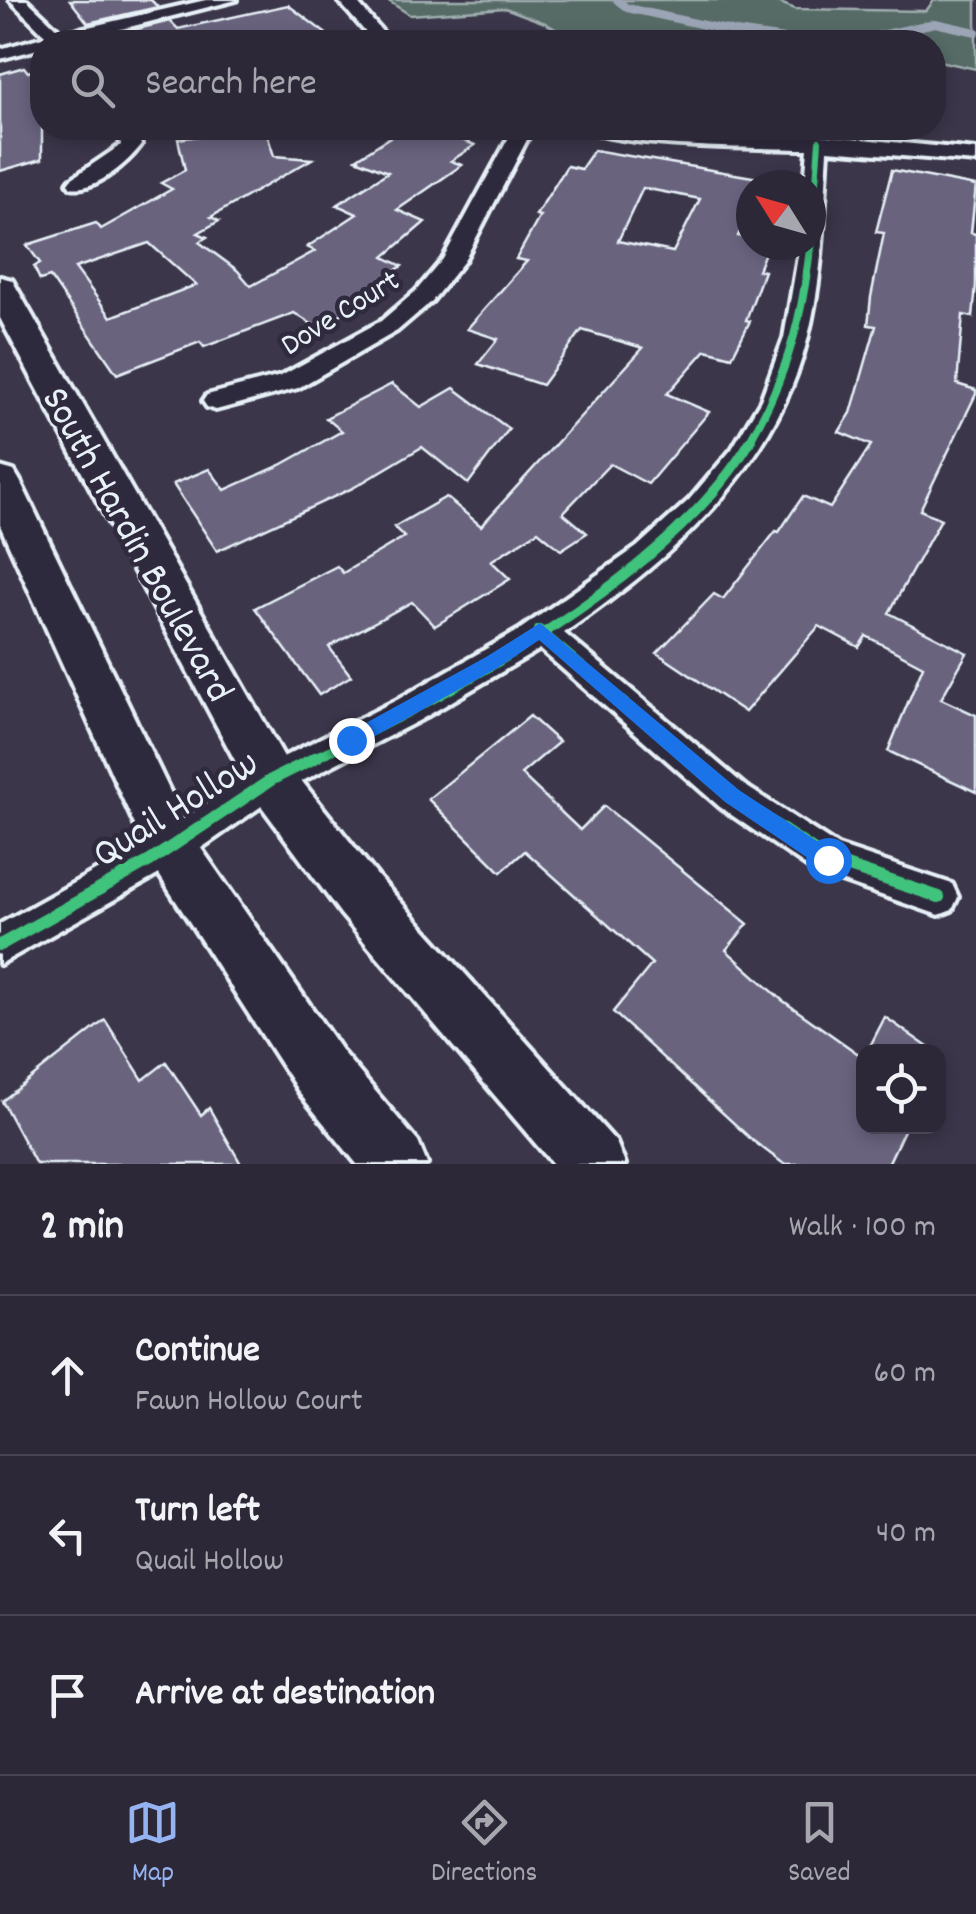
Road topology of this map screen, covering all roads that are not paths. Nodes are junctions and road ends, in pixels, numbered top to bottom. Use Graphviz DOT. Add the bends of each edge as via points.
graph roads {
  1 [pos="18,0"];
  2 [pos="228,0"];
  3 [pos="346,0"];
  4 [pos="42,30"];
  5 [pos="102,30"];
  6 [pos="372,30"];
  7 [pos="30,47"];
  8 [pos="0,54"];
  9 [pos="129,140"];
  10 [pos="516,140"];
  11 [pos="754,140"];
  12 [pos="819,141"];
  13 [pos="976,156"];
  14 [pos="78,183"];
  15 [pos="0,286"];
  16 [pos="216,401"];
  17 [pos="0,481"];
  18 [pos="540,630"];
  19 [pos="272,780"];
  20 [pos="171,848"];
  21 [pos="939,897"];
  22 [pos="0,945"];
  23 [pos="396,1164"];
  24 [pos="594,1164"];
  1 -- 4 [label="street"];
  2 -- 5 [label="street"];
  3 -- 6 [label="street"];
  7 -- 8 [label="street"];
  9 -- 14 [label="street" via="122,155"];
  10 -- 16 [label="street, Dove Court" via="453,261 424,296 389,326 289,382"];
  11 -- 12 [label="street"];
  12 -- 13 [label="street"];
  12 -- 18 [label="street, Quail Hollow" via="809,274 790,356 745,451 690,518"];
  15 -- 19 [label="main road, South Hardin Boulevard"];
  17 -- 20 [label="main road"];
  18 -- 19 [label="street, Quail Hollow"];
  18 -- 21 [label="street" via="732,796 796,839 828,860"];
  19 -- 20 [label="street, Quail Hollow"];
  19 -- 24 [label="main road, South Hardin Boulevard" via="360,896"];
  20 -- 22 [label="street, Quail Hollow"];
  20 -- 23 [label="main road" via="322,1074"];
}
